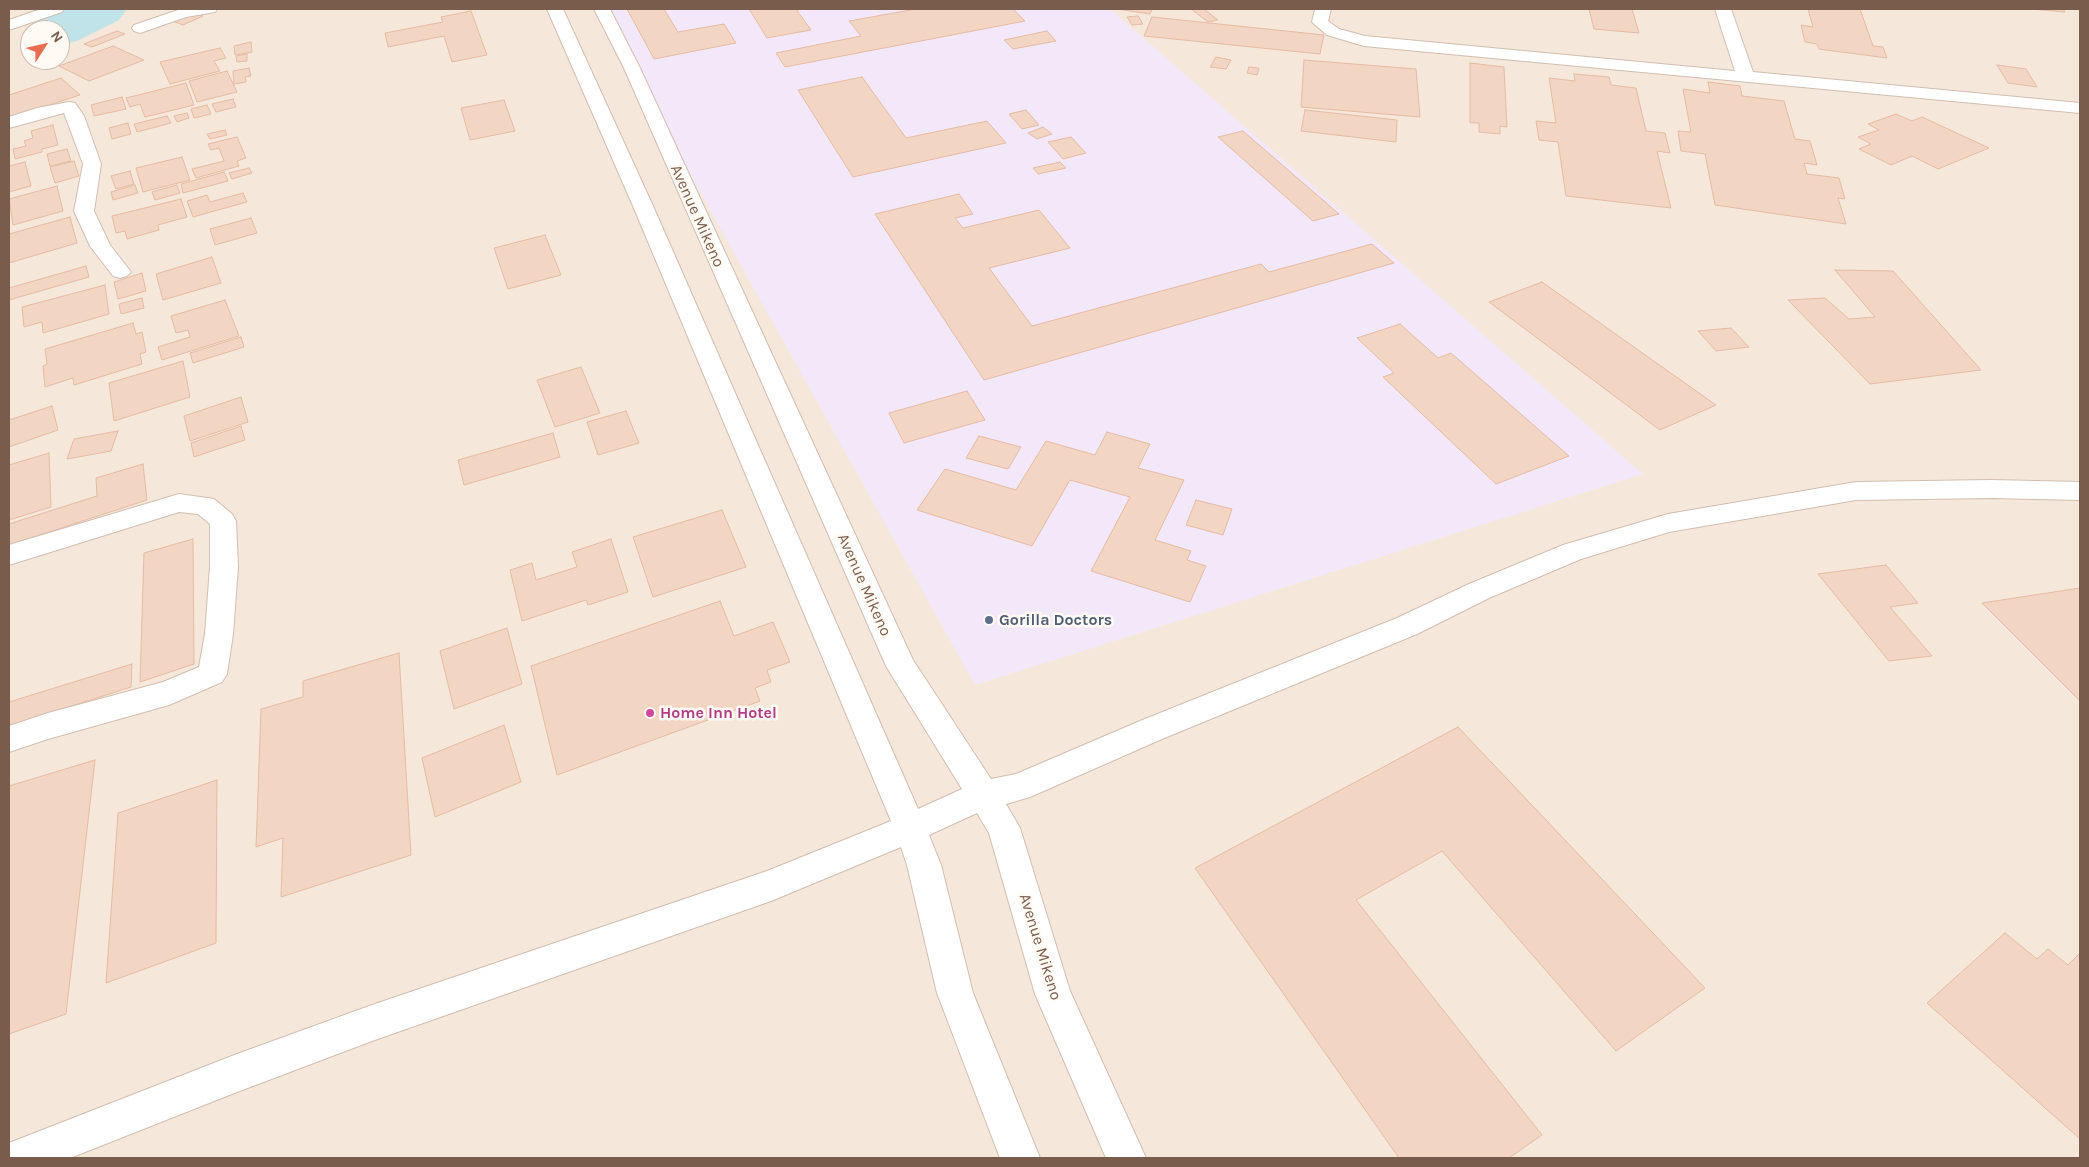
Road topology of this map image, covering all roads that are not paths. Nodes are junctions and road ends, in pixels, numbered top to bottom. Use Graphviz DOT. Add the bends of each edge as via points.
graph roads {
  1 [pos="56,9"];
  2 [pos="209,9"];
  3 [pos="555,9"];
  4 [pos="602,9"];
  5 [pos="1323,9"];
  6 [pos="1723,9"];
  7 [pos="9,25"];
  8 [pos="140,28"];
  9 [pos="1746,77"];
  10 [pos="2080,108"];
  11 [pos="9,123"];
  12 [pos="120,272"];
  13 [pos="2080,492"];
  14 [pos="9,555"];
  15 [pos="9,739"];
  16 [pos="983,795"];
  17 [pos="910,828"];
  18 [pos="21,1158"];
  19 [pos="1020,1158"];
  20 [pos="1126,1158"];
  1 -- 7 [label="street"];
  2 -- 8 [label="street" via="183,12"];
  3 -- 17 [label="street"];
  4 -- 16 [label="street, Avenue Mikeno" via="632,68 901,666"];
  5 -- 9 [label="street" via="1320,22 1333,32 1364,42"];
  6 -- 9 [label="street"];
  9 -- 10 [label="street"];
  11 -- 12 [label="street" via="69,107 92,164 84,211 100,246"];
  13 -- 16 [label="street" via="1991,489 1856,491 1668,523 1572,552 1407,626 1019,787"];
  14 -- 15 [label="street" via="179,503 205,506 223,521 224,567 212,674 170,693"];
  16 -- 17 [label="street"];
  16 -- 20 [label="street, Avenue Mikeno" via="1004,828 1053,994"];
  17 -- 18 [label="street" via="771,885 372,1022"];
  17 -- 19 [label="street" via="924,865 955,993"];
}
